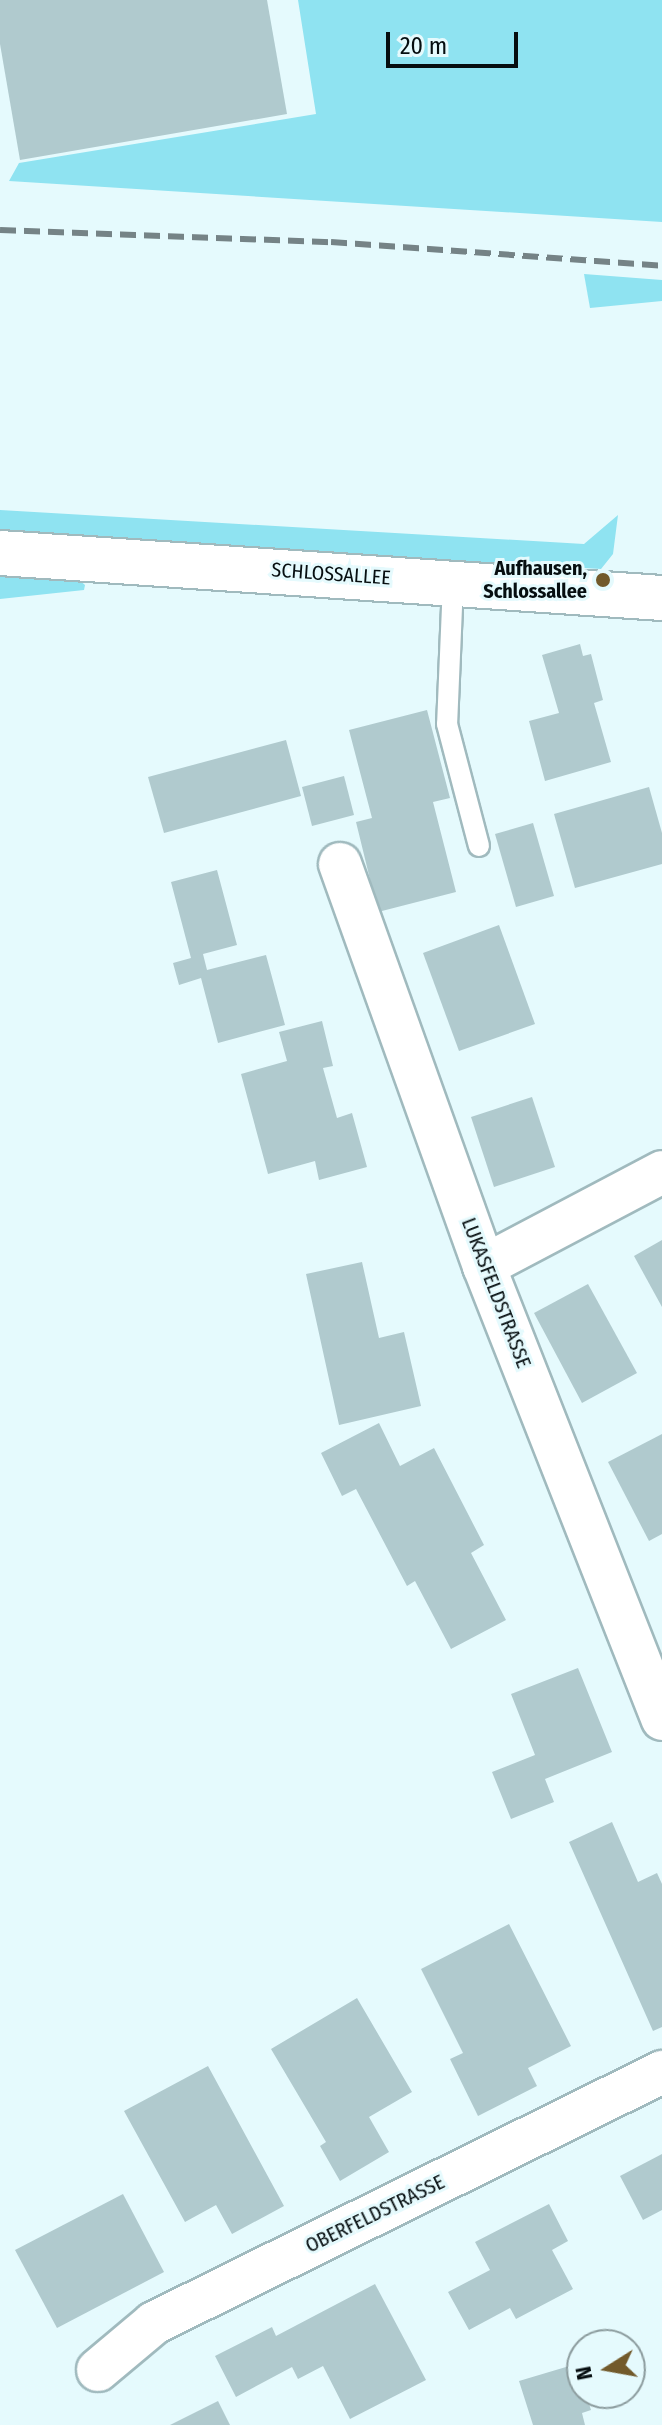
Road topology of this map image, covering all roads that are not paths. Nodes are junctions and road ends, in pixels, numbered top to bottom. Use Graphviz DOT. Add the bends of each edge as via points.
graph roads {
  1 [pos="0,553"];
  2 [pos="453,583"];
  3 [pos="662,598"];
  4 [pos="479,846"];
  5 [pos="340,864"];
  6 [pos="662,1172"];
  7 [pos="484,1266"];
  8 [pos="662,1719"];
  9 [pos="662,2072"];
  10 [pos="98,2370"];
  1 -- 2 [label="main road, SCHLOSSALLEE"];
  2 -- 3 [label="main road, SCHLOSSALLEE"];
  2 -- 4 [label="lane" via="447,724"];
  5 -- 7 [label="street, LUKASFELDSTRASSE"];
  6 -- 7 [label="street"];
  7 -- 8 [label="street, LUKASFELDSTRASSE"];
  9 -- 10 [label="street, OBERFELDSTRASSE" via="154,2323"];
}
